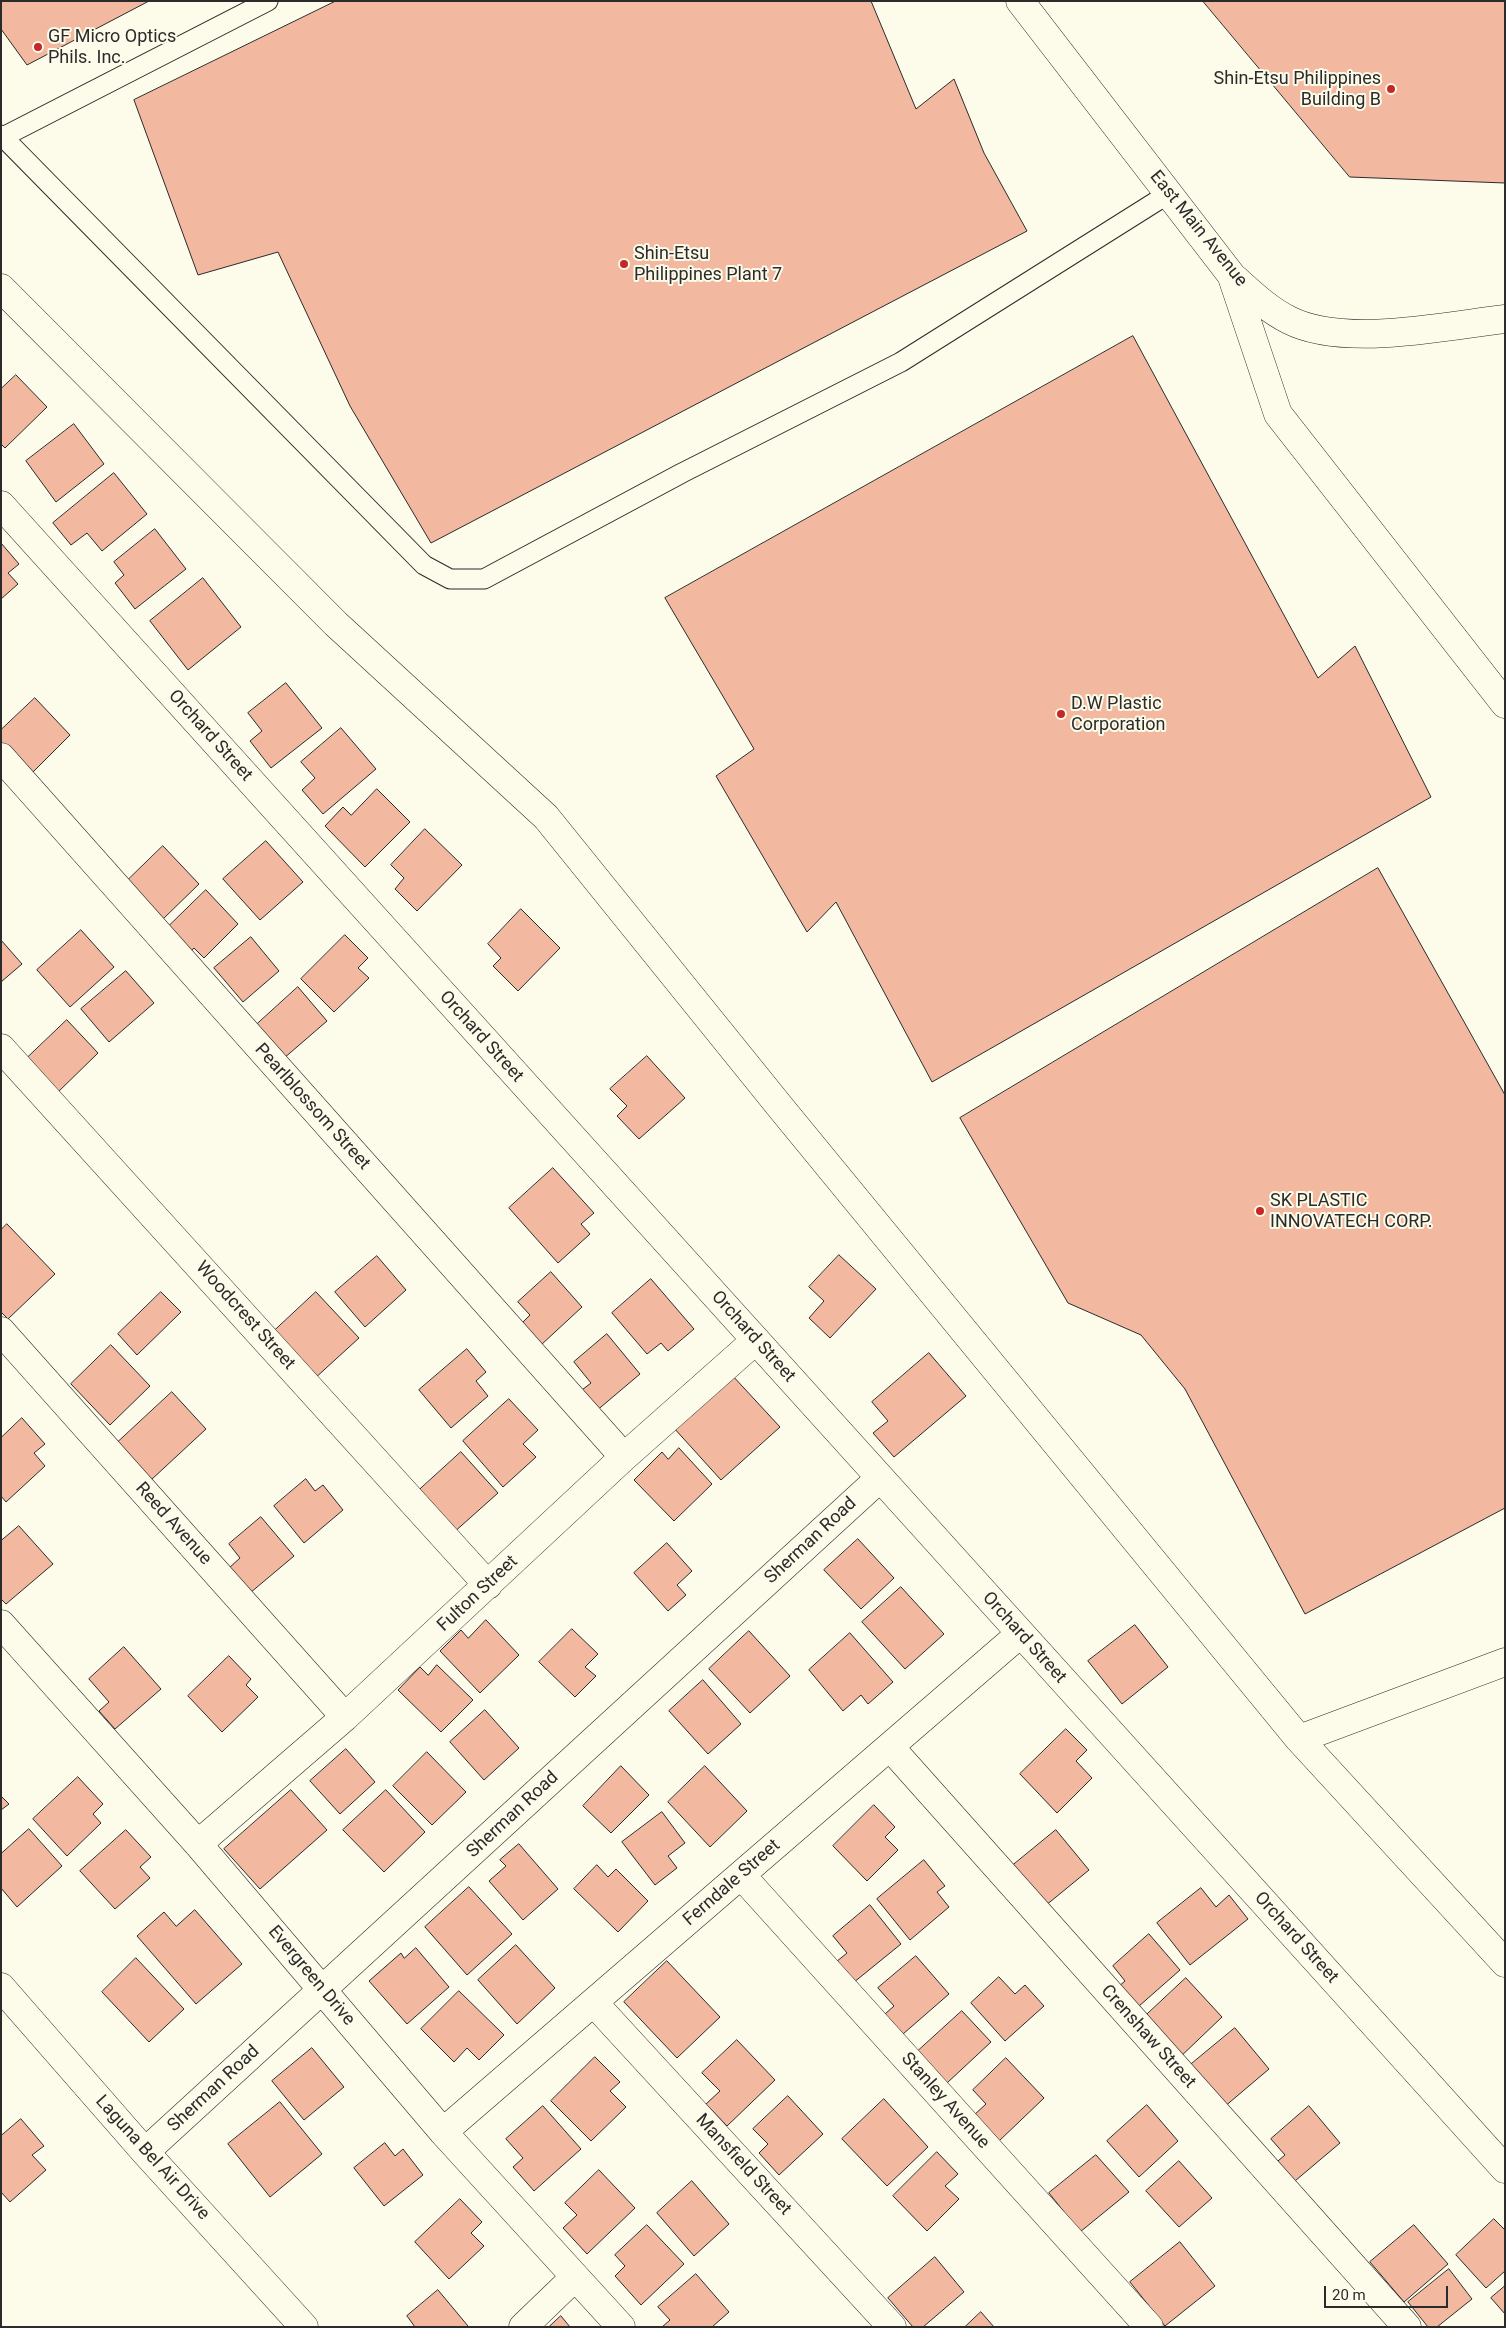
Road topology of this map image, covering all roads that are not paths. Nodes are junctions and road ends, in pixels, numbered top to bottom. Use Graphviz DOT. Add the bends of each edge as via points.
graph roads {
  1 [pos="268,1"];
  2 [pos="1020,1"];
  3 [pos="2,136"];
  4 [pos="1168,194"];
  5 [pos="1232,276"];
  6 [pos="1,288"];
  7 [pos="1505,319"];
  8 [pos="1,505"];
  9 [pos="1505,704"];
  10 [pos="1,756"];
  11 [pos="1,1048"];
  12 [pos="1,1331"];
  13 [pos="756,1340"];
  14 [pos="624,1457"];
  15 [pos="880,1478"];
  16 [pos="488,1585"];
  17 [pos="1,1624"];
  18 [pos="1020,1634"];
  19 [pos="1505,1662"];
  20 [pos="345,1717"];
  21 [pos="1299,1739"];
  22 [pos="890,1747"];
  23 [pos="198,1844"];
  24 [pos="741,1875"];
  25 [pos="1505,1963"];
  26 [pos="1,1987"];
  27 [pos="322,1990"];
  28 [pos="594,2002"];
  29 [pos="443,2132"];
  30 [pos="145,2152"];
  31 [pos="1505,2169"];
  32 [pos="575,2277"];
  33 [pos="304,2327"];
  34 [pos="523,2327"];
  35 [pos="621,2327"];
  36 [pos="892,2327"];
  37 [pos="1149,2327"];
  38 [pos="1407,2327"];
  1 -- 3 [label="lane"];
  2 -- 4 [label="street, East Main Avenue"];
  3 -- 4 [label="lane" via="424,565 450,579 484,579 682,473 901,362"];
  4 -- 5 [label="street, East Main Avenue"];
  5 -- 7 [label="street, East Main Avenue" via="1273,311 1290,321 1330,332 1353,334 1414,330"];
  5 -- 9 [label="street" via="1278,414"];
  6 -- 21 [label="street" via="336,624 546,817"];
  8 -- 13 [label="street, Orchard Street"];
  10 -- 14 [label="street, Pearlblossom Street"];
  11 -- 16 [label="street, Woodcrest Street"];
  12 -- 20 [label="street, Reed Avenue"];
  13 -- 14 [label="street, Fulton Street"];
  13 -- 15 [label="street, Orchard Street"];
  14 -- 16 [label="street, Fulton Street"];
  15 -- 18 [label="street, Orchard Street"];
  15 -- 27 [label="street, Sherman Road"];
  16 -- 20 [label="street, Fulton Street"];
  17 -- 23 [label="street, Evergreen Drive"];
  18 -- 22 [label="street, Ferndale Street"];
  18 -- 31 [label="street, Orchard Street"];
  19 -- 21 [label="street"];
  20 -- 23 [label="street, Fulton Street"];
  21 -- 25 [label="street"];
  22 -- 24 [label="street, Ferndale Street"];
  22 -- 38 [label="street, Crenshaw Street"];
  23 -- 27 [label="street, Evergreen Drive"];
  24 -- 28 [label="street, Ferndale Street"];
  24 -- 37 [label="street, Stanley Avenue"];
  26 -- 30 [label="street, Laguna Bel Air Drive"];
  27 -- 29 [label="street, Evergreen Drive"];
  27 -- 30 [label="street, Sherman Road"];
  28 -- 29 [label="street, Ferndale Street"];
  28 -- 36 [label="street, Mansfield Street"];
  29 -- 32 [label="street, Evergreen Drive"];
  30 -- 33 [label="street, Laguna Bel Air Drive"];
  32 -- 34 [label="street"];
  32 -- 35 [label="street, Evergreen Drive"];
}
